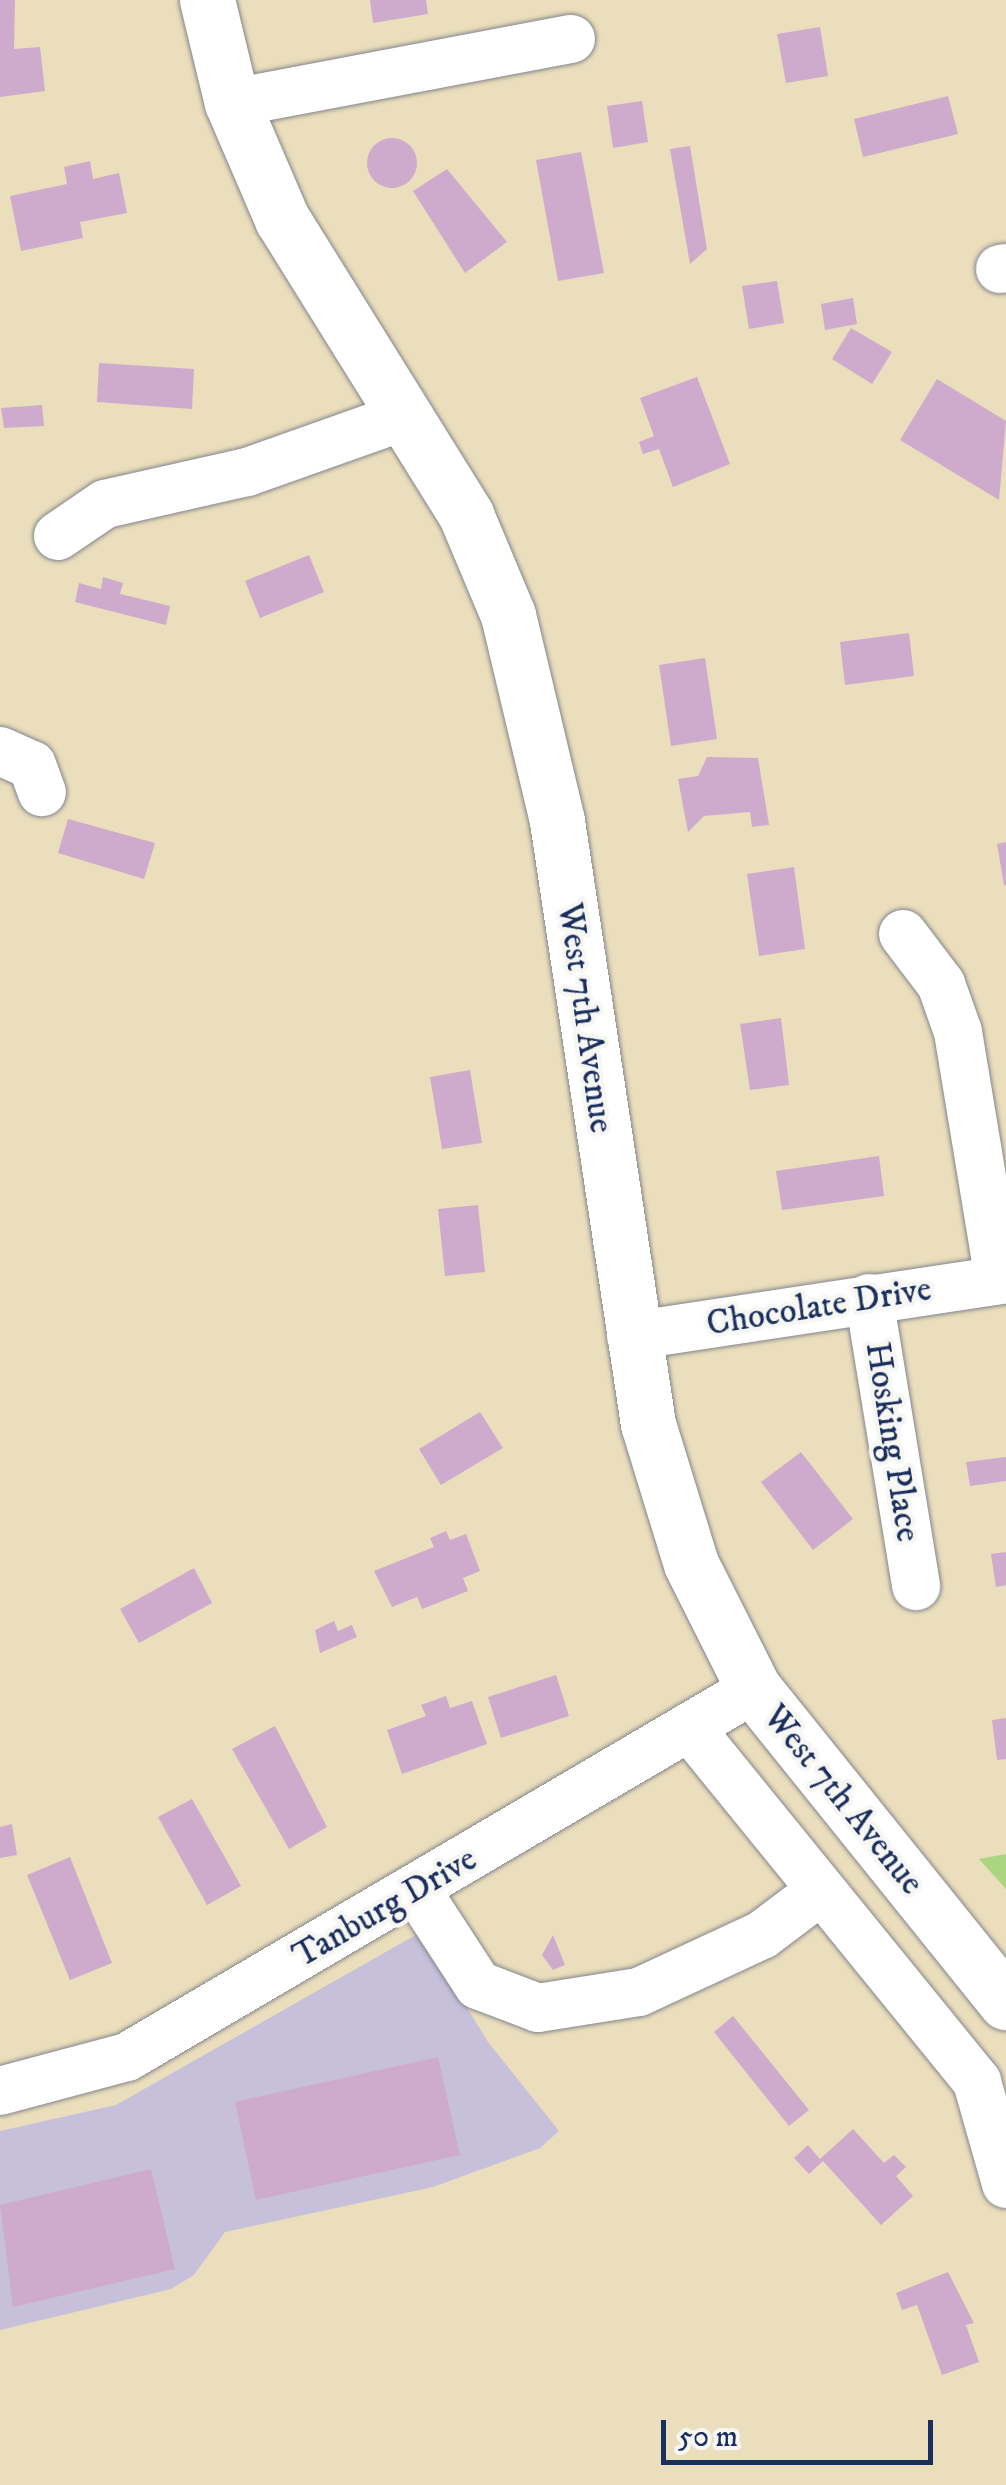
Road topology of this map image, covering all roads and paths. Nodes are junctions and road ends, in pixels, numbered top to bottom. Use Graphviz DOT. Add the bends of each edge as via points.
graph roads {
  1 [pos="207,0"];
  2 [pos="572,38"];
  3 [pos="232,103"];
  4 [pos="405,416"];
  5 [pos="58,536"];
  6 [pos="0,751"];
  7 [pos="42,792"];
  8 [pos="903,934"];
  9 [pos="1002,1279"];
  10 [pos="869,1298"];
  11 [pos="631,1336"];
  12 [pos="916,1586"];
  13 [pos="754,1689"];
  14 [pos="689,1728"];
  15 [pos="416,1891"];
  16 [pos="819,1892"];
  17 [pos="1006,2002"];
  18 [pos="0,2091"];
  19 [pos="1006,2184"];
  1 -- 3 [label="main road, West 7th Avenue"];
  2 -- 3 [label="street"];
  3 -- 4 [label="main road, West 7th Avenue" via="282,220"];
  4 -- 5 [label="street" via="246,472 104,504"];
  4 -- 11 [label="main road, West 7th Avenue" via="466,515 526,673 557,820"];
  6 -- 7 [label="street" via="32,766"];
  8 -- 9 [label="street" via="942,984 958,1032"];
  9 -- 10 [label="street, Chocolate Drive"];
  10 -- 11 [label="street, Chocolate Drive"];
  10 -- 12 [label="street, Hosking Place"];
  11 -- 13 [label="main road, West 7th Avenue" via="665,1492"];
  13 -- 14 [label="street, Tanburg Drive"];
  13 -- 17 [label="main road, West 7th Avenue"];
  14 -- 15 [label="street, Tanburg Drive"];
  14 -- 16 [label="street"];
  15 -- 16 [label="street" via="478,1986 538,2008 639,1992 762,1935"];
  15 -- 18 [label="street, Tanburg Drive" via="127,2057"];
  16 -- 19 [label="street" via="977,2082"];
}
